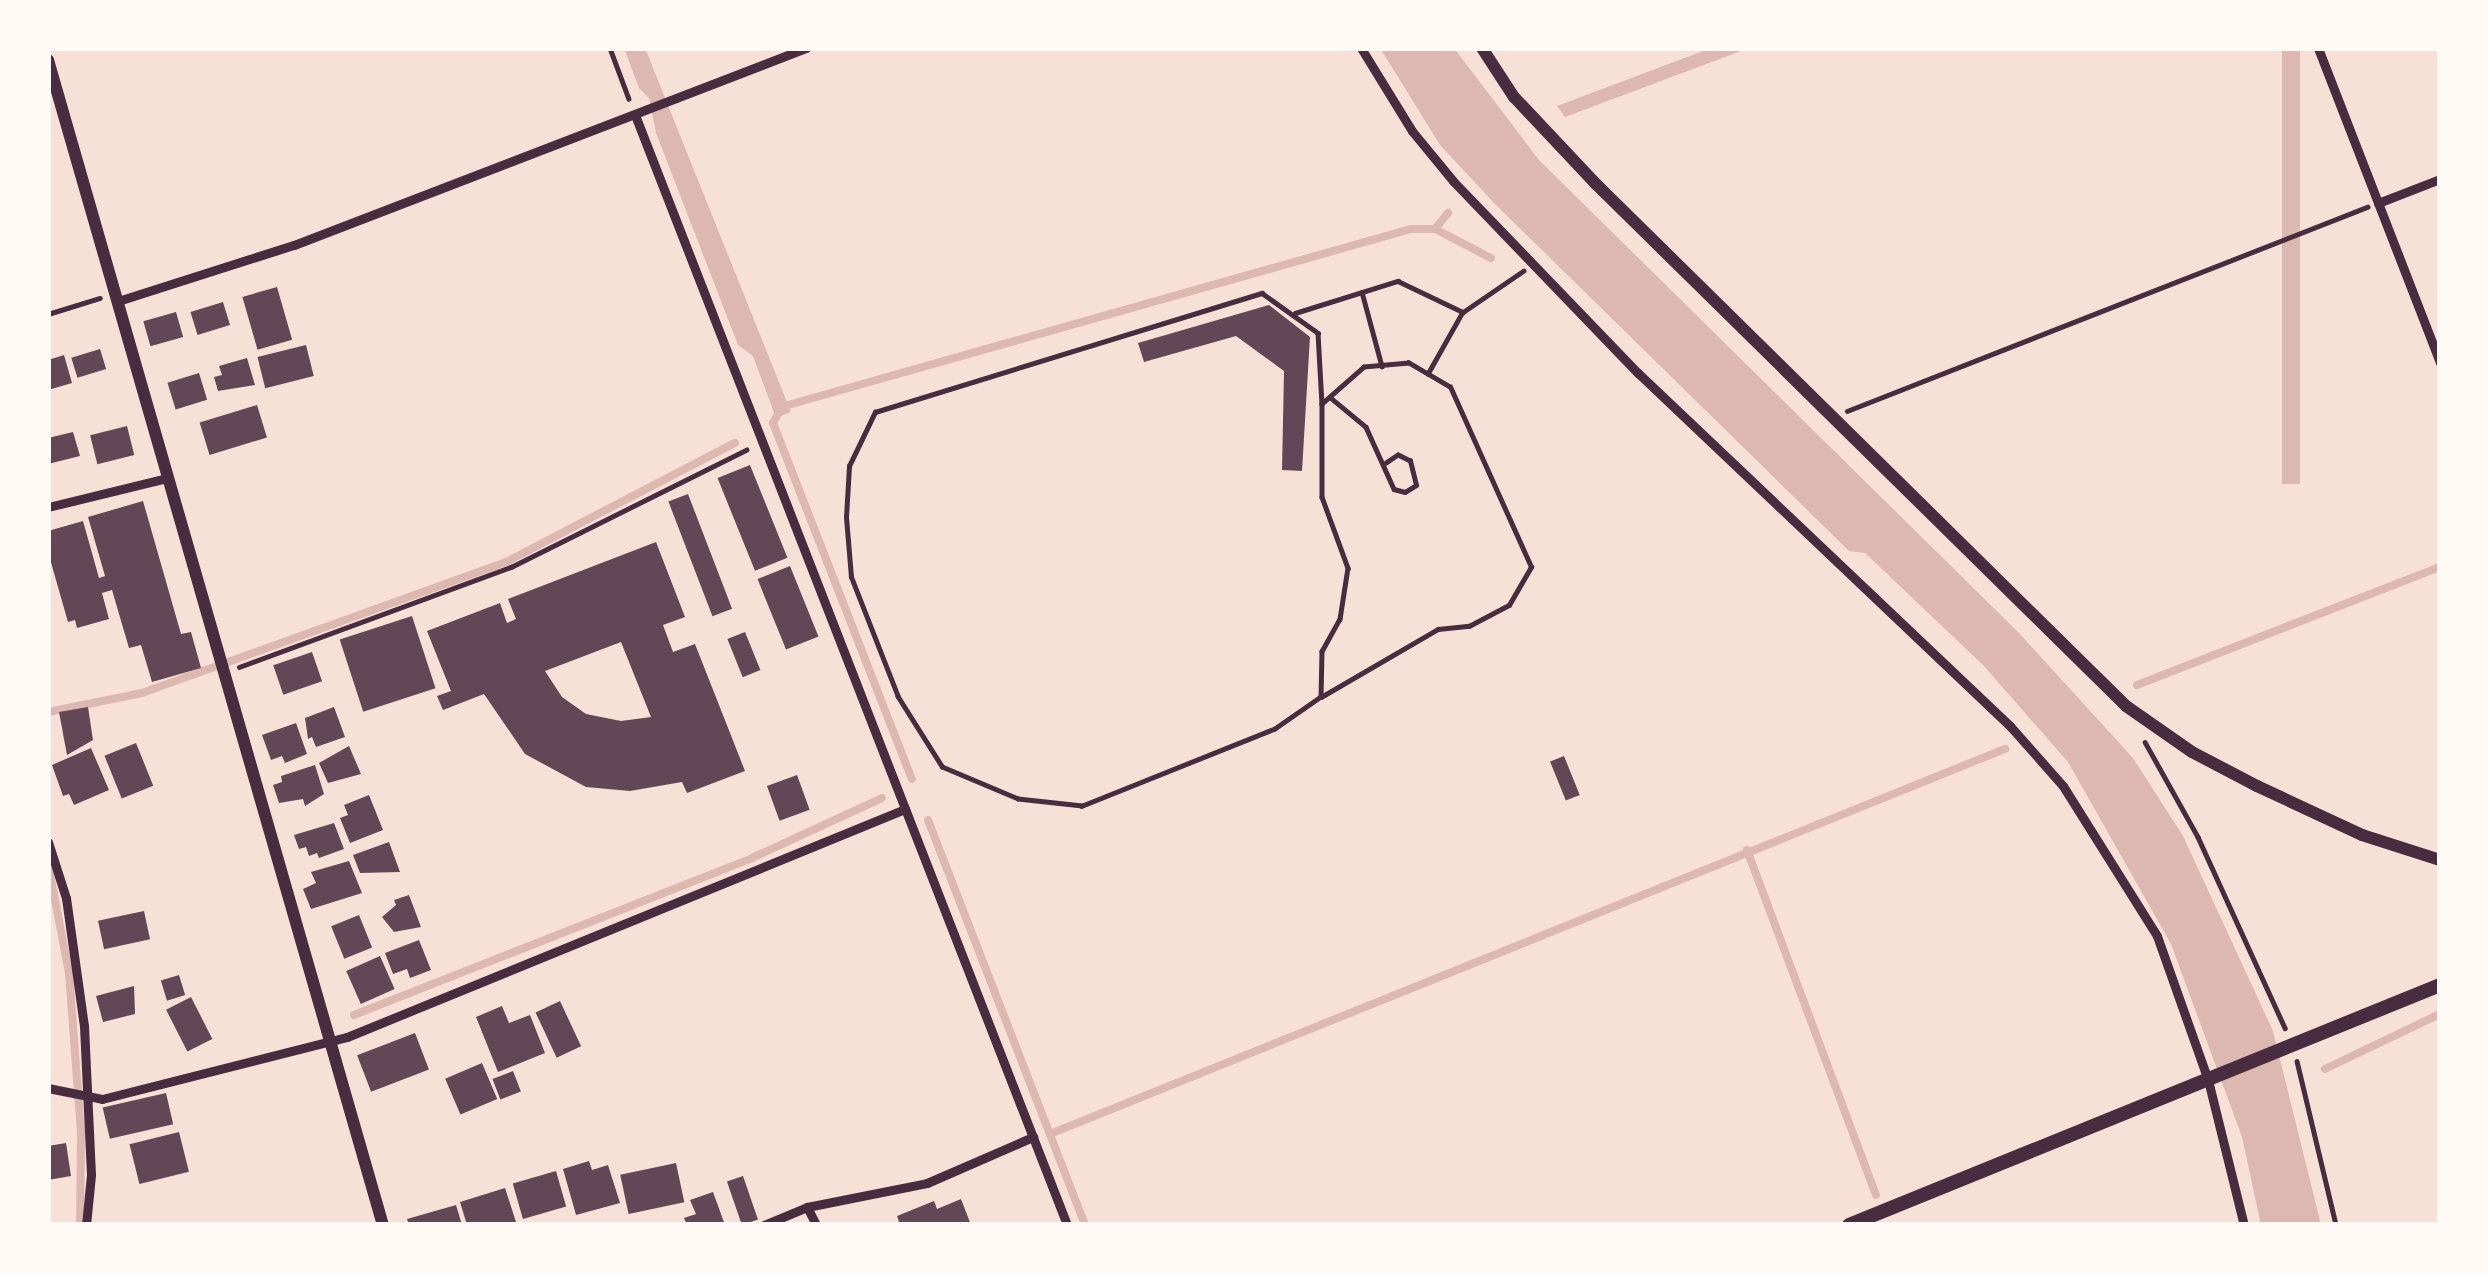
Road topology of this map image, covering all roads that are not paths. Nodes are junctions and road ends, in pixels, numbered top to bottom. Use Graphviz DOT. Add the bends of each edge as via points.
graph roads {
  1 [pos="806,48"];
  2 [pos="1361,48"];
  3 [pos="1482,48"];
  4 [pos="2318,48"];
  5 [pos="48,60"];
  6 [pos="635,115"];
  7 [pos="2440,179"];
  8 [pos="2373,205"];
  9 [pos="118,301"];
  10 [pos="2440,363"];
  11 [pos="166,478"];
  12 [pos="48,507"];
  13 [pos="905,809"];
  14 [pos="48,842"];
  15 [pos="2440,860"];
  16 [pos="2440,986"];
  17 [pos="330,1040"];
  18 [pos="2208,1080"];
  19 [pos="48,1088"];
  20 [pos="86,1096"];
  21 [pos="1033,1136"];
  22 [pos="807,1208"];
  23 [pos="86,1225"];
  24 [pos="383,1225"];
  25 [pos="764,1225"];
  26 [pos="816,1225"];
  27 [pos="1067,1225"];
  28 [pos="1849,1225"];
  29 [pos="2244,1225"];
  1 -- 6 [label="street"];
  2 -- 18 [label="street" via="1412,131 1533,264 2010,726 2062,786 2157,936"];
  3 -- 15 [label="street" via="1530,114 2126,706 2258,786 2362,835"];
  4 -- 8 [label="street"];
  5 -- 9 [label="street"];
  6 -- 9 [label="street" via="294,245"];
  6 -- 13 [label="street"];
  7 -- 8 [label="street"];
  8 -- 10 [label="street"];
  9 -- 11 [label="street"];
  11 -- 12 [label="street"];
  11 -- 17 [label="street"];
  13 -- 17 [label="street"];
  13 -- 21 [label="street"];
  14 -- 20 [label="street" via="75,953"];
  16 -- 18 [label="main road"];
  17 -- 20 [label="street" via="174,1083"];
  17 -- 24 [label="street"];
  18 -- 28 [label="main road"];
  18 -- 29 [label="street"];
  19 -- 20 [label="street"];
  20 -- 23 [label="street"];
  21 -- 22 [label="street" via="927,1183"];
  21 -- 27 [label="street"];
  22 -- 25 [label="street"];
  22 -- 26 [label="street"];
}
